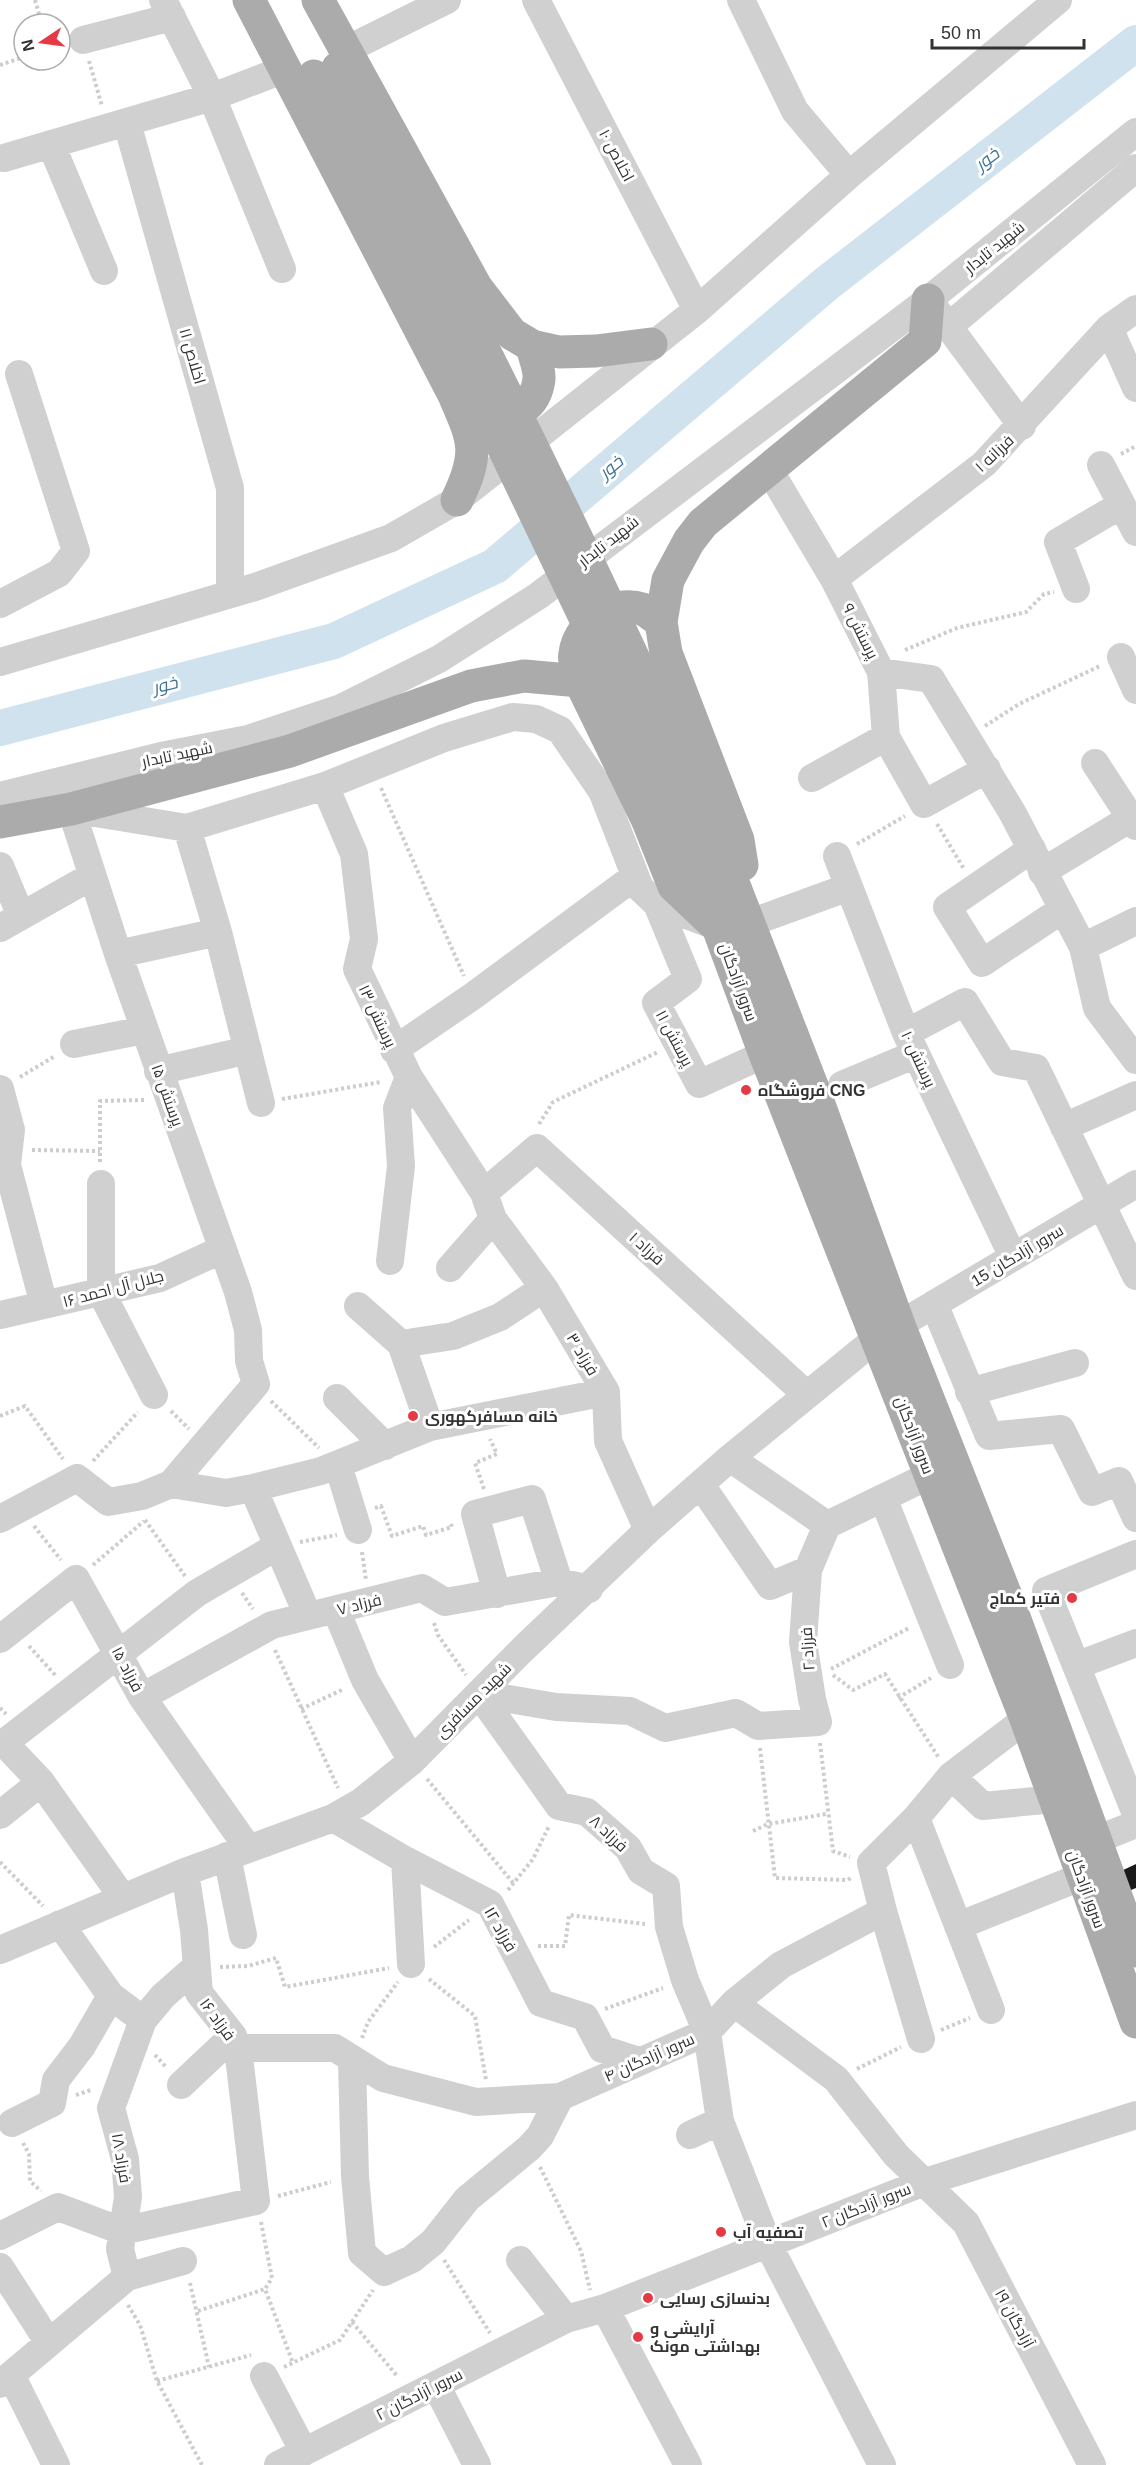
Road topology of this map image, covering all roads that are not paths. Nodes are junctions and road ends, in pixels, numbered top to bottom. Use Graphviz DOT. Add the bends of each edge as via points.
graph roads {
  1 [pos="249,0"];
  2 [pos="271,0"];
  3 [pos="301,0"];
  4 [pos="318,0"];
  5 [pos="447,0"];
  6 [pos="536,0"];
  7 [pos="741,0"];
  8 [pos="1058,0"];
  9 [pos="167,9"];
  10 [pos="83,40"];
  11 [pos="321,66"];
  12 [pos="212,97"];
  13 [pos="118,126"];
  14 [pos="1136,132"];
  15 [pos="51,144"];
  16 [pos="4,158"];
  17 [pos="1136,168"];
  18 [pos="849,175"];
  19 [pos="282,269"];
  20 [pos="104,271"];
  21 [pos="928,300"];
  22 [pos="1136,309"];
  23 [pos="698,310"];
  24 [pos="948,327"];
  25 [pos="1109,328"];
  26 [pos="651,344"];
  27 [pos="532,346"];
  28 [pos="19,374"];
  29 [pos="1136,388"];
  30 [pos="454,395"];
  31 [pos="1022,426"];
  32 [pos="1101,465"];
  33 [pos="768,468"];
  34 [pos="457,500"];
  35 [pos="1121,505"];
  36 [pos="1136,532"];
  37 [pos="834,579"];
  38 [pos="1076,589"];
  39 [pos="230,593"];
  40 [pos="0,604"];
  41 [pos="661,622"];
  42 [pos="1121,657"];
  43 [pos="0,662"];
  44 [pos="879,667"];
  45 [pos="580,681"];
  46 [pos="1136,690"];
  47 [pos="886,737"];
  48 [pos="1095,764"];
  49 [pos="987,769"];
  50 [pos="812,778"];
  51 [pos="325,786"];
  52 [pos="0,796"];
  53 [pos="71,808"];
  54 [pos="0,822"];
  55 [pos="1133,822"];
  56 [pos="187,828"];
  57 [pos="703,844"];
  58 [pos="837,856"];
  59 [pos="1037,860"];
  60 [pos="0,866"];
  61 [pos="92,876"];
  62 [pos="634,877"];
  63 [pos="849,887"];
  64 [pos="657,904"];
  65 [pos="1064,909"];
  66 [pos="1136,921"];
  67 [pos="11,922"];
  68 [pos="750,923"];
  69 [pos="718,928"];
  70 [pos="218,932"];
  71 [pos="1083,947"];
  72 [pos="118,954"];
  73 [pos="144,1030"];
  74 [pos="74,1044"];
  75 [pos="911,1044"];
  76 [pos="248,1050"];
  77 [pos="394,1050"];
  78 [pos="765,1054"];
  79 [pos="1136,1060"];
  80 [pos="158,1071"];
  81 [pos="409,1077"];
  82 [pos="842,1085"];
  83 [pos="1,1088"];
  84 [pos="1136,1095"];
  85 [pos="261,1103"];
  86 [pos="1064,1128"];
  87 [pos="100,1184"];
  88 [pos="1136,1184"];
  89 [pos="1101,1205"];
  90 [pos="489,1206"];
  91 [pos="223,1250"];
  92 [pos="1013,1257"];
  93 [pos="390,1261"];
  94 [pos="450,1269"];
  95 [pos="1136,1276"];
  96 [pos="544,1288"];
  97 [pos="101,1292"];
  98 [pos="934,1304"];
  99 [pos="44,1305"];
  100 [pos="358,1306"];
  101 [pos="0,1315"];
  102 [pos="888,1332"];
  103 [pos="401,1344"];
  104 [pos="1076,1363"];
  105 [pos="606,1392"];
  106 [pos="969,1392"];
  107 [pos="154,1395"];
  108 [pos="807,1395"];
  109 [pos="337,1398"];
  110 [pos="430,1427"];
  111 [pos="385,1446"];
  112 [pos="730,1458"];
  113 [pos="338,1465"];
  114 [pos="930,1475"];
  115 [pos="171,1484"];
  116 [pos="701,1485"];
  117 [pos="253,1488"];
  118 [pos="884,1498"];
  119 [pos="10,1514"];
  120 [pos="1136,1518"];
  121 [pos="356,1522"];
  122 [pos="827,1525"];
  123 [pos="648,1530"];
  124 [pos="276,1547"];
  125 [pos="1136,1554"];
  126 [pos="808,1570"];
  127 [pos="560,1582"];
  128 [pos="589,1588"];
  129 [pos="497,1594"];
  130 [pos="336,1610"];
  131 [pos="308,1616"];
  132 [pos="6,1633"];
  133 [pos="1136,1643"];
  134 [pos="119,1651"];
  135 [pos="950,1665"];
  136 [pos="1078,1665"];
  137 [pos="479,1694"];
  138 [pos="142,1697"];
  139 [pos="1037,1714"];
  140 [pos="2,1744"];
  141 [pos="412,1761"];
  142 [pos="951,1776"];
  143 [pos="41,1782"];
  144 [pos="1055,1799"];
  145 [pos="341,1814"];
  146 [pos="1136,1814"];
  147 [pos="0,1815"];
  148 [pos="916,1818"];
  149 [pos="1136,1824"];
  150 [pos="1096,1840"];
  151 [pos="237,1852"];
  152 [pos="405,1860"];
  153 [pos="185,1872"];
  154 [pos="1083,1876"];
  155 [pos="123,1898"];
  156 [pos="883,1911"];
  157 [pos="60,1924"];
  158 [pos="958,1926"];
  159 [pos="243,1935"];
  160 [pos="5,1941"];
  161 [pos="1135,1947"];
  162 [pos="411,1964"];
  163 [pos="196,1967"];
  164 [pos="111,1996"];
  165 [pos="734,2003"];
  166 [pos="991,2010"];
  167 [pos="1136,2022"];
  168 [pos="140,2027"];
  169 [pos="706,2032"];
  170 [pos="921,2039"];
  171 [pos="235,2042"];
  172 [pos="639,2061"];
  173 [pos="352,2062"];
  174 [pos="181,2085"];
  175 [pos="560,2097"];
  176 [pos="1136,2115"];
  177 [pos="720,2121"];
  178 [pos="12,2123"];
  179 [pos="690,2135"];
  180 [pos="922,2183"];
  181 [pos="122,2231"];
  182 [pos="0,2236"];
  183 [pos="768,2244"];
  184 [pos="183,2260"];
  185 [pos="520,2260"];
  186 [pos="2,2274"];
  187 [pos="122,2282"];
  188 [pos="599,2310"];
  189 [pos="566,2319"];
  190 [pos="49,2343"];
  191 [pos="264,2376"];
  192 [pos="6,2380"];
  193 [pos="425,2391"];
  194 [pos="304,2452"];
  195 [pos="56,2465"];
  196 [pos="278,2465"];
  197 [pos="477,2465"];
  198 [pos="688,2465"];
  199 [pos="882,2465"];
  200 [pos="1092,2465"];
  1 -- 11 [label="main road"];
  2 -- 11 [label="main road"];
  3 -- 11 [label="main road"];
  4 -- 11 [label="main road"];
  5 -- 11 [label="street"];
  6 -- 23 [label="street, اخلاص ۱۰"];
  7 -- 18 [label="street" via="795,111"];
  8 -- 18 [label="street"];
  9 -- 10 [label="street"];
  9 -- 12 [label="street"];
  11 -- 12 [label="street"];
  11 -- 27 [label="main road" via="476,287 513,334"];
  11 -- 30 [label="main road"];
  11 -- 57 [label="main road, bridge" via="639,730"];
  12 -- 13 [label="street"];
  12 -- 19 [label="street"];
  13 -- 15 [label="street"];
  13 -- 39 [label="street, اخلاص ۱۱" via="230,488"];
  14 -- 21 [label="street, شهید تابدار"];
  15 -- 16 [label="street"];
  15 -- 20 [label="street"];
  17 -- 24 [label="street"];
  18 -- 23 [label="street"];
  21 -- 24 [label="street"];
  21 -- 33 [label="main road" via="926,341"];
  21 -- 52 [label="street, شهید تابدار" via="538,596 439,659 341,708 248,739"];
  22 -- 25 [label="street, فرزانه ۱"];
  23 -- 26 [label="street"];
  24 -- 31 [label="street"];
  25 -- 29 [label="street"];
  25 -- 31 [label="street, فرزانه ۱"];
  26 -- 27 [label="main road" via="596,351"];
  26 -- 34 [label="street"];
  27 -- 30 [label="main road" via="539,377 534,398 523,410 506,419 483,418"];
  28 -- 40 [label="street" via="76,551 59,573"];
  30 -- 34 [label="main road" via="472,445 470,472"];
  31 -- 37 [label="street, فرزانه ۱" via="984,464"];
  32 -- 35 [label="street"];
  33 -- 37 [label="street, پرستش ۹"];
  33 -- 41 [label="main road" via="720,506 689,541 668,580"];
  34 -- 39 [label="street" via="391,538"];
  35 -- 36 [label="street"];
  35 -- 38 [label="street" via="1058,542"];
  37 -- 44 [label="street, پرستش ۹"];
  39 -- 43 [label="street"];
  41 -- 45 [label="main road" via="642,609 624,608 598,616 580,632 574,656"];
  41 -- 68 [label="main road" via="666,653 738,840"];
  42 -- 46 [label="street"];
  44 -- 47 [label="street, پرستش ۹"];
  44 -- 49 [label="street" via="931,679"];
  45 -- 53 [label="main road" via="524,676 471,686 290,751"];
  45 -- 69 [label="main road" via="648,821 674,886"];
  47 -- 49 [label="street, پرستش ۹" via="924,804"];
  47 -- 50 [label="street"];
  48 -- 55 [label="street"];
  49 -- 59 [label="street"];
  51 -- 56 [label="street"];
  51 -- 62 [label="street" via="444,738 513,717 536,719 560,730 602,791"];
  51 -- 77 [label="street, پرستش ۱۳" via="354,854 364,939 357,969"];
  53 -- 54 [label="main road"];
  53 -- 56 [label="street"];
  53 -- 61 [label="street, پرستش ۱۵"];
  55 -- 59 [label="street"];
  56 -- 70 [label="street"];
  57 -- 68 [label="main road, سرور آزادگان"];
  57 -- 69 [label="main road, سرور آزادگان"];
  58 -- 63 [label="street, پرستش ۱۰"];
  59 -- 65 [label="street"];
  59 -- 65 [label="street" via="976,887 947,907 982,963"];
  60 -- 67 [label="street"];
  61 -- 67 [label="street"];
  61 -- 72 [label="street, پرستش ۱۵"];
  62 -- 64 [label="street"];
  62 -- 77 [label="street"];
  63 -- 68 [label="street"];
  63 -- 75 [label="street, پرستش ۱۰"];
  64 -- 69 [label="street"];
  64 -- 78 [label="street, پرستش ۱۱" via="688,979 656,1003 699,1084"];
  65 -- 71 [label="street"];
  66 -- 71 [label="street"];
  68 -- 102 [label="main road, سرور آزادگان"];
  69 -- 78 [label="main road, سرور آزادگان"];
  70 -- 72 [label="street"];
  70 -- 76 [label="street"];
  71 -- 79 [label="street" via="1097,1008"];
  72 -- 73 [label="street, پرستش ۱۵"];
  73 -- 74 [label="street"];
  73 -- 80 [label="street, پرستش ۱۵"];
  75 -- 82 [label="street"];
  75 -- 86 [label="street" via="964,1002 1002,1062 1036,1068"];
  75 -- 92 [label="street, پرستش ۱۰"];
  76 -- 80 [label="street"];
  76 -- 85 [label="street"];
  77 -- 81 [label="street, پرستش ۱۳"];
  78 -- 102 [label="main road, سرور آزادگان"];
  80 -- 91 [label="street, پرستش ۱۵"];
  81 -- 90 [label="street, پرستش ۱۳"];
  81 -- 93 [label="street" via="397,1108 401,1166"];
  83 -- 99 [label="street" via="11,1130 7,1165"];
  84 -- 86 [label="street"];
  86 -- 89 [label="street"];
  87 -- 97 [label="street"];
  88 -- 89 [label="street, سرور آزادگان 15"];
  89 -- 92 [label="street, سرور آزادگان 15"];
  89 -- 95 [label="street"];
  90 -- 94 [label="street"];
  90 -- 96 [label="street, فرزاد ۳"];
  90 -- 108 [label="street, فرزاد ۱" via="537,1148"];
  91 -- 97 [label="street, جلال آل احمد ۱۶" via="160,1278"];
  91 -- 115 [label="street, پرستش ۱۵" via="248,1330 249,1361 256,1384"];
  92 -- 98 [label="street, سرور آزادگان 15"];
  96 -- 103 [label="street" via="500,1317 453,1336"];
  96 -- 105 [label="street, فرزاد ۳"];
  97 -- 99 [label="street, جلال آل احمد ۱۶"];
  97 -- 107 [label="street"];
  98 -- 102 [label="street, سرور آزادگان 15"];
  98 -- 106 [label="street"];
  99 -- 101 [label="street, جلال آل احمد ۱۶"];
  100 -- 103 [label="street"];
  102 -- 108 [label="street, شهید مسافری"];
  102 -- 114 [label="main road, سرور آزادگان"];
  102 -- 139 [label="main road, سرور آزادگان" via="1010,1606"];
  103 -- 110 [label="street"];
  104 -- 106 [label="street"];
  105 -- 110 [label="street"];
  105 -- 123 [label="street, فرزاد ۳" via="608,1441"];
  106 -- 120 [label="street" via="989,1436 1061,1429 1092,1492 1119,1481"];
  108 -- 112 [label="street, شهید مسافری"];
  109 -- 111 [label="street"];
  110 -- 111 [label="street"];
  111 -- 113 [label="street"];
  112 -- 116 [label="street, شهید مسافری"];
  112 -- 122 [label="street"];
  113 -- 117 [label="street"];
  113 -- 121 [label="street"];
  114 -- 118 [label="street"];
  114 -- 139 [label="main road, سرور آزادگان"];
  115 -- 117 [label="street" via="226,1493"];
  115 -- 119 [label="street" via="142,1496 108,1502 77,1478"];
  116 -- 123 [label="street, شهید مسافری"];
  116 -- 126 [label="street" via="770,1586"];
  117 -- 124 [label="street"];
  118 -- 122 [label="street"];
  118 -- 135 [label="street"];
  122 -- 126 [label="street, فرزاد ۲"];
  123 -- 128 [label="street, شهید مسافری"];
  124 -- 131 [label="street"];
  124 -- 134 [label="street" via="197,1593"];
  125 -- 136 [label="street" via="1047,1591"];
  126 -- 137 [label="street, فرزاد ۲" via="803,1642 818,1722 758,1726 736,1713 666,1728 630,1711 556,1707"];
  127 -- 128 [label="street"];
  127 -- 129 [label="street"];
  127 -- 129 [label="street" via="532,1499 483,1512"];
  128 -- 137 [label="street, شهید مسافری"];
  129 -- 130 [label="street, فرزاد ۷" via="445,1602 422,1588"];
  130 -- 131 [label="street, فرزاد ۷"];
  130 -- 141 [label="street" via="365,1680"];
  131 -- 138 [label="street, فرزاد ۷" via="272,1625"];
  132 -- 134 [label="street, فرزاد ۱۵" via="76,1579"];
  133 -- 136 [label="street"];
  134 -- 138 [label="street, فرزاد ۱۵"];
  134 -- 140 [label="street"];
  136 -- 146 [label="street"];
  137 -- 141 [label="street, شهید مسافری"];
  137 -- 169 [label="street, فرزاد ۸" via="559,1806 587,1812 628,1848 641,1871 666,1886 669,1927"];
  138 -- 151 [label="street, فرزاد ۱۵"];
  139 -- 142 [label="street"];
  139 -- 144 [label="main road, سرور آزادگان"];
  139 -- 150 [label="main road, سرور آزادگان"];
  140 -- 143 [label="street"];
  141 -- 145 [label="street, شهید مسافری"];
  142 -- 144 [label="street" via="983,1806"];
  142 -- 148 [label="street"];
  143 -- 147 [label="street"];
  143 -- 155 [label="street"];
  144 -- 154 [label="main road, سرور آزادگان"];
  145 -- 151 [label="street, شهید مسافری"];
  145 -- 152 [label="street, فرزاد ۱۲"];
  148 -- 156 [label="street" via="871,1863"];
  148 -- 158 [label="street"];
  149 -- 150 [label="street"];
  150 -- 161 [label="main road, سرور آزادگان"];
  151 -- 153 [label="street, شهید مسافری"];
  151 -- 159 [label="street"];
  152 -- 162 [label="street"];
  152 -- 172 [label="street, فرزاد ۱۲" via="490,1904 541,2003 585,2017 602,2049"];
  153 -- 155 [label="street, شهید مسافری"];
  153 -- 163 [label="street, فرزاد ۱۶"];
  154 -- 158 [label="street"];
  154 -- 167 [label="main road, سرور آزادگان"];
  155 -- 157 [label="street, شهید مسافری"];
  156 -- 165 [label="street, سرور آزادگان ۴" via="781,1965"];
  156 -- 170 [label="street"];
  157 -- 160 [label="street, شهید مسافری"];
  157 -- 164 [label="street"];
  158 -- 166 [label="street"];
  163 -- 168 [label="street, فرزاد ۱۸" via="163,1995"];
  163 -- 171 [label="street, فرزاد ۱۶" via="199,1993"];
  164 -- 168 [label="street"];
  164 -- 178 [label="street" via="82,2046 56,2080 52,2103"];
  165 -- 169 [label="street, سرور آزادگان ۴"];
  165 -- 180 [label="street, آزادگان ۱۹" via="836,2079"];
  168 -- 181 [label="street, فرزاد ۱۸" via="111,2108 125,2160 128,2197"];
  169 -- 172 [label="street, سرور آزادگان ۴"];
  169 -- 177 [label="street, فرزاد ۸"];
  171 -- 173 [label="street, سرور آزادگان ۴" via="335,2048"];
  171 -- 174 [label="street"];
  171 -- 181 [label="street, فرزاد ۱۶" via="256,2201"];
  172 -- 175 [label="street, سرور آزادگان ۴"];
  173 -- 175 [label="street, سرور آزادگان ۴" via="382,2078 476,2102"];
  173 -- 175 [label="street" via="362,2253 384,2272 412,2259 432,2242 467,2199 529,2148 540,2136"];
  176 -- 180 [label="street, سرور آزادگان ۲"];
  177 -- 179 [label="street"];
  177 -- 183 [label="street, فرزاد ۸"];
  180 -- 183 [label="street, سرور آزادگان ۲"];
  180 -- 200 [label="street, آزادگان ۱۹" via="966,2223"];
  181 -- 182 [label="street" via="58,2207"];
  181 -- 187 [label="street, فرزاد ۱۸"];
  183 -- 188 [label="street, سرور آزادگان ۲"];
  183 -- 199 [label="street, فرزاد ۸"];
  184 -- 187 [label="street"];
  185 -- 189 [label="street"];
  186 -- 190 [label="street"];
  187 -- 190 [label="street"];
  188 -- 189 [label="street, سرور آزادگان ۲"];
  188 -- 198 [label="street"];
  189 -- 193 [label="street, سرور آزادگان ۲"];
  190 -- 192 [label="street"];
  191 -- 194 [label="street"];
  192 -- 195 [label="street"];
  193 -- 194 [label="street, سرور آزادگان ۲"];
  193 -- 197 [label="street"];
  194 -- 196 [label="street, سرور آزادگان ۲"];
}
